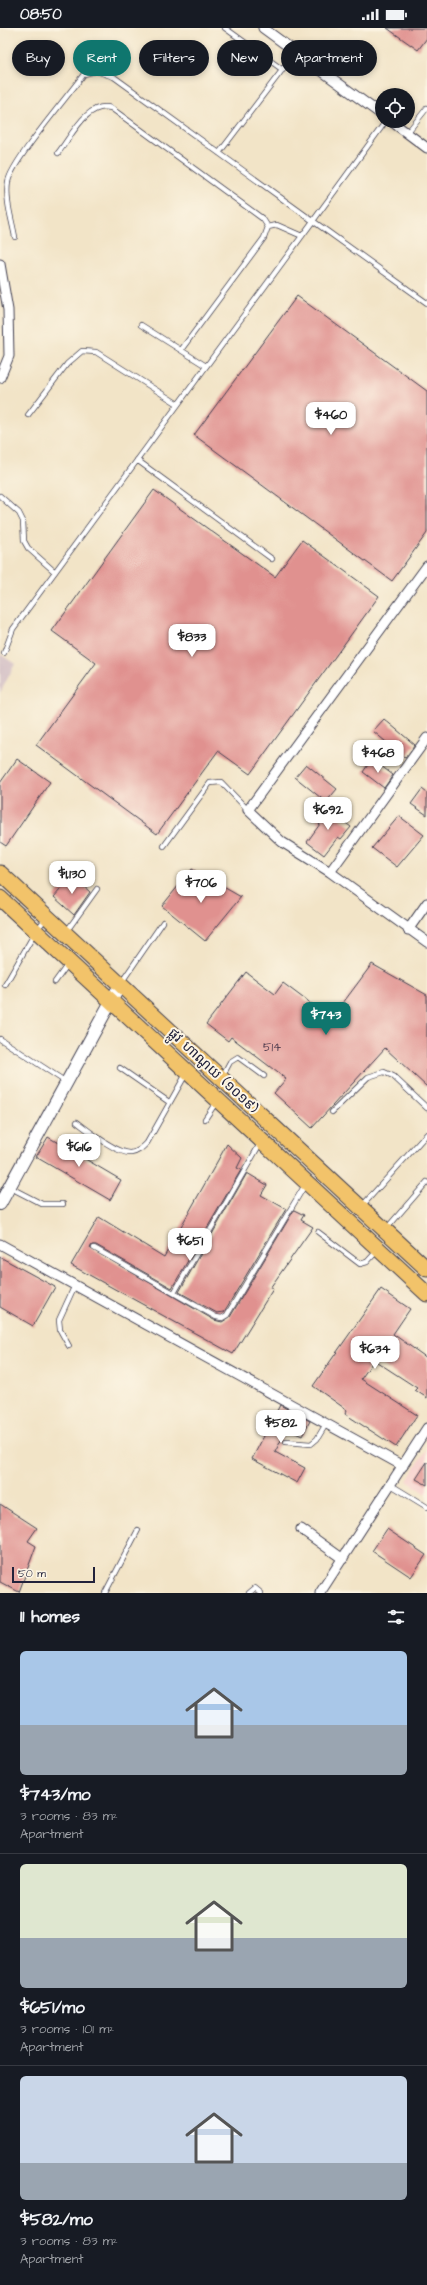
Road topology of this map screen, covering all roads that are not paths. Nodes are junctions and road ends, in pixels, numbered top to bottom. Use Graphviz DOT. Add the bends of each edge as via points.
graph roads {
  1 [pos="225,28"];
  2 [pos="263,28"];
  3 [pos="281,41"];
  4 [pos="281,69"];
  5 [pos="281,73"];
  6 [pos="329,76"];
  7 [pos="427,108"];
  8 [pos="375,110"];
  9 [pos="381,128"];
  10 [pos="400,128"];
  11 [pos="407,133"];
  12 [pos="427,148"];
  13 [pos="58,153"];
  14 [pos="219,153"];
  15 [pos="313,221"];
  16 [pos="268,227"];
  17 [pos="302,236"];
  18 [pos="15,237"];
  19 [pos="0,264"];
  20 [pos="427,303"];
  21 [pos="141,325"];
  22 [pos="181,350"];
  23 [pos="206,366"];
  24 [pos="0,378"];
  25 [pos="178,404"];
  26 [pos="28,415"];
  27 [pos="137,460"];
  28 [pos="0,496"];
  29 [pos="272,558"];
  30 [pos="427,566"];
  31 [pos="55,572"];
  32 [pos="4,653"];
  33 [pos="427,738"];
  34 [pos="248,810"];
  35 [pos="164,846"];
  36 [pos="330,872"];
  37 [pos="0,873"];
  38 [pos="97,889"];
  39 [pos="0,898"];
  40 [pos="427,903"];
  41 [pos="47,916"];
  42 [pos="163,922"];
  43 [pos="408,930"];
  44 [pos="36,931"];
  45 [pos="66,934"];
  46 [pos="427,942"];
  47 [pos="69,962"];
  48 [pos="55,982"];
  49 [pos="5,985"];
  50 [pos="120,985"];
  51 [pos="111,1000"];
  52 [pos="0,1039"];
  53 [pos="120,1068"];
  54 [pos="187,1072"];
  55 [pos="264,1076"];
  56 [pos="221,1079"];
  57 [pos="66,1082"];
  58 [pos="218,1099"];
  59 [pos="169,1102"];
  60 [pos="427,1108"];
  61 [pos="332,1112"];
  62 [pos="205,1119"];
  63 [pos="77,1122"];
  64 [pos="427,1134"];
  65 [pos="261,1140"];
  66 [pos="307,1182"];
  67 [pos="427,1182"];
  68 [pos="9,1187"];
  69 [pos="0,1204"];
  70 [pos="63,1204"];
  71 [pos="360,1208"];
  72 [pos="384,1230"];
  73 [pos="318,1232"];
  74 [pos="0,1244"];
  75 [pos="94,1248"];
  76 [pos="379,1249"];
  77 [pos="427,1269"];
  78 [pos="75,1285"];
  79 [pos="174,1293"];
  80 [pos="427,1294"];
  81 [pos="69,1346"];
  82 [pos="326,1424"];
  83 [pos="427,1428"];
  84 [pos="286,1442"];
  85 [pos="403,1466"];
  86 [pos="391,1485"];
  87 [pos="427,1507"];
  88 [pos="301,1529"];
  89 [pos="138,1530"];
  90 [pos="343,1559"];
  91 [pos="105,1593"];
  92 [pos="249,1593"];
  93 [pos="261,1593"];
  94 [pos="320,1593"];
  1 -- 4 [label="lane"];
  2 -- 3 [label="street"];
  5 -- 14 [label="lane"];
  6 -- 8 [label="street"];
  7 -- 11 [label="lane"];
  9 -- 15 [label="lane"];
  10 -- 11 [label="street"];
  11 -- 12 [label="street"];
  13 -- 16 [label="lane" via="91,111 103,106 111,108 263,219"];
  14 -- 15 [label="lane"];
  14 -- 18 [label="lane" via="114,77 96,71 84,74 20,159 8,182 9,207"];
  15 -- 17 [label="lane"];
  15 -- 20 [label="lane"];
  16 -- 17 [label="lane" via="277,225"];
  16 -- 22 [label="lane" via="264,238"];
  17 -- 23 [label="lane"];
  19 -- 24 [label="street" via="8,310 9,356"];
  21 -- 22 [label="lane"];
  22 -- 23 [label="lane"];
  23 -- 25 [label="lane"];
  25 -- 26 [label="lane" via="96,352 82,352 67,364"];
  25 -- 27 [label="lane"];
  27 -- 29 [label="lane"];
  27 -- 31 [label="lane"];
  28 -- 31 [label="lane" via="20,513 24,541 28,548"];
  30 -- 34 [label="street"];
  31 -- 32 [label="lane" via="13,629"];
  33 -- 36 [label="street"];
  34 -- 35 [label="lane" via="221,782 210,783"];
  34 -- 36 [label="street" via="282,842"];
  36 -- 43 [label="street"];
  37 -- 41 [label="main road, ផ្លូវ ហាណូយ (១០១៩)"];
  38 -- 45 [label="lane"];
  39 -- 44 [label="main road, ផ្លូវ ហាណូយ (១០១៩)"];
  40 -- 43 [label="street"];
  41 -- 44 [label="lane"];
  41 -- 45 [label="main road, ផ្លូវ ហាណូយ (១០១៩)"];
  42 -- 50 [label="lane"];
  43 -- 46 [label="street"];
  44 -- 47 [label="main road, ផ្លូវ ហាណូយ (១០១៩)"];
  44 -- 49 [label="lane"];
  45 -- 50 [label="main road, ផ្លូវ ហាណូយ (១០១៩)"];
  47 -- 48 [label="lane"];
  47 -- 51 [label="main road, ផ្លូវ ហាណូយ (១០១៩)"];
  50 -- 51 [label="street"];
  50 -- 56 [label="main road, ផ្លូវ ហាណូយ (១០១៩)"];
  51 -- 54 [label="main road, ផ្លូវ ហាណូយ (១០១៩)"];
  51 -- 57 [label="street"];
  52 -- 57 [label="lane"];
  53 -- 59 [label="lane"];
  54 -- 58 [label="main road, ផ្លូវ ហាណូយ (១០១៩)"];
  54 -- 59 [label="lane"];
  55 -- 56 [label="lane" via="238,1057 230,1062"];
  56 -- 71 [label="main road, ផ្លូវ ហាណូយ (១០១៩)"];
  57 -- 68 [label="street"];
  58 -- 62 [label="lane"];
  58 -- 65 [label="main road, ផ្លូវ ហាណូយ (១០១៩)"];
  59 -- 63 [label="lane" via="147,1143 138,1151 130,1153 120,1151"];
  60 -- 61 [label="lane" via="393,1076 384,1072 368,1077"];
  64 -- 71 [label="lane"];
  65 -- 66 [label="main road, ផ្លូវ ហាណូយ (១០១៩)"];
  65 -- 79 [label="lane"];
  66 -- 76 [label="main road, ផ្លូវ ហាណូយ (១០១៩)"];
  66 -- 79 [label="lane" via="227,1315 222,1318 216,1317"];
  67 -- 72 [label="lane"];
  68 -- 69 [label="street"];
  68 -- 70 [label="lane" via="42,1204"];
  71 -- 72 [label="main road, ផ្លូវ ហាណូយ (១០១៩)"];
  72 -- 77 [label="main road, ផ្លូវ ហាណូយ (១០១៩)"];
  73 -- 76 [label="lane" via="360,1264 366,1262"];
  74 -- 78 [label="street"];
  75 -- 79 [label="lane"];
  76 -- 80 [label="main road, ផ្លូវ ហាណូយ (១០១៩)"];
  78 -- 81 [label="lane" via="60,1320 60,1330"];
  78 -- 82 [label="street"];
  82 -- 84 [label="lane" via="311,1444"];
  82 -- 85 [label="street"];
  83 -- 85 [label="street"];
  85 -- 86 [label="street"];
  86 -- 87 [label="lane"];
  86 -- 90 [label="street"];
  88 -- 90 [label="street"];
  89 -- 91 [label="lane"];
  90 -- 94 [label="street"];
  92 -- 93 [label="lane" via="255,1588"];
}
